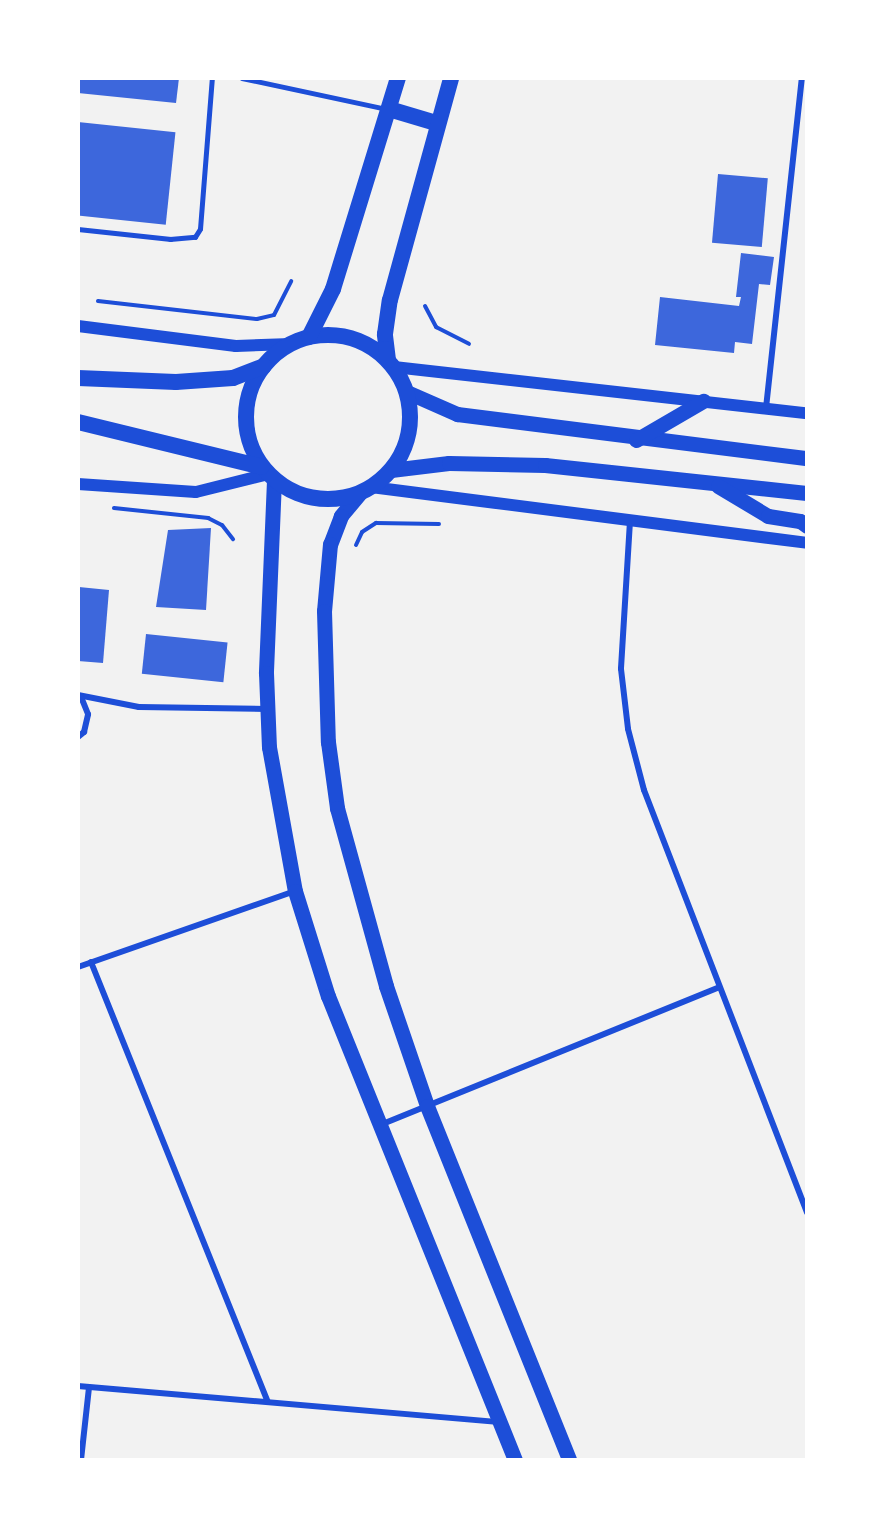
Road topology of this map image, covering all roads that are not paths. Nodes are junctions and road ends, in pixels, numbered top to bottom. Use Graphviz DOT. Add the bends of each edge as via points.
graph roads {
  1 [pos="212,78"];
  2 [pos="242,78"];
  3 [pos="398,78"];
  4 [pos="451,78"];
  5 [pos="802,78"];
  6 [pos="389,109"];
  7 [pos="436,123"];
  8 [pos="78,229"];
  9 [pos="78,326"];
  10 [pos="309,337"];
  11 [pos="291,344"];
  12 [pos="391,364"];
  13 [pos="264,366"];
  14 [pos="78,378"];
  15 [pos="407,392"];
  16 [pos="703,401"];
  17 [pos="766,408"];
  18 [pos="807,413"];
  19 [pos="78,423"];
  20 [pos="636,440"];
  21 [pos="807,458"];
  22 [pos="391,471"];
  23 [pos="268,474"];
  24 [pos="712,483"];
  25 [pos="78,484"];
  26 [pos="365,490"];
  27 [pos="807,493"];
  28 [pos="630,521"];
  29 [pos="807,526"];
  30 [pos="807,543"];
  31 [pos="80,696"];
  32 [pos="267,709"];
  33 [pos="78,737"];
  34 [pos="295,891"];
  35 [pos="90,962"];
  36 [pos="78,967"];
  37 [pos="717,988"];
  38 [pos="427,1106"];
  39 [pos="380,1125"];
  40 [pos="807,1213"];
  41 [pos="78,1386"];
  42 [pos="89,1387"];
  43 [pos="268,1402"];
  44 [pos="500,1422"];
  45 [pos="81,1460"];
  46 [pos="515,1460"];
  47 [pos="569,1460"];
  1 -- 8 [label="lane" via="200,229 195,237 170,239"];
  2 -- 6 [label="lane"];
  3 -- 6 [label="highway"];
  4 -- 7 [label="highway"];
  5 -- 17 [label="street"];
  6 -- 7 [label="highway"];
  6 -- 10 [label="highway" via="333,289"];
  7 -- 12 [label="highway" via="390,300 385,334"];
  9 -- 11 [label="main road" via="236,346"];
  10 -- 11 [label="highway"];
  10 -- 12 [label="highway" via="352,338"];
  11 -- 13 [label="highway"];
  12 -- 15 [label="highway"];
  12 -- 16 [label="main road"];
  13 -- 14 [label="highway" via="233,378 176,382"];
  13 -- 23 [label="highway" via="249,393 246,424"];
  15 -- 20 [label="main road" via="457,414"];
  15 -- 22 [label="highway" via="409,434"];
  16 -- 17 [label="main road"];
  16 -- 20 [label="main road"];
  17 -- 18 [label="main road"];
  19 -- 23 [label="highway"];
  20 -- 21 [label="main road"];
  22 -- 24 [label="main road" via="449,463 544,465"];
  22 -- 26 [label="highway"];
  23 -- 25 [label="main road" via="196,492"];
  23 -- 26 [label="highway" via="296,493 322,499"];
  23 -- 32 [label="main road"];
  24 -- 27 [label="main road"];
  24 -- 29 [label="main road" via="768,516 800,521"];
  26 -- 28 [label="main road"];
  26 -- 38 [label="main road" via="340,516 330,544 324,611 328,742 338,808 357,888"];
  28 -- 30 [label="main road"];
  28 -- 37 [label="street" via="621,669 628,729 644,790"];
  31 -- 32 [label="street" via="139,708"];
  31 -- 33 [label="street" via="88,714 84,732"];
  32 -- 34 [label="main road" via="278,809"];
  34 -- 35 [label="street"];
  34 -- 39 [label="main road" via="328,996"];
  35 -- 36 [label="street"];
  35 -- 43 [label="street"];
  37 -- 38 [label="street"];
  37 -- 40 [label="street"];
  38 -- 39 [label="street"];
  38 -- 47 [label="main road"];
  39 -- 44 [label="main road"];
  41 -- 42 [label="street"];
  42 -- 43 [label="street"];
  42 -- 45 [label="street"];
  43 -- 44 [label="street"];
  44 -- 46 [label="main road"];
}
